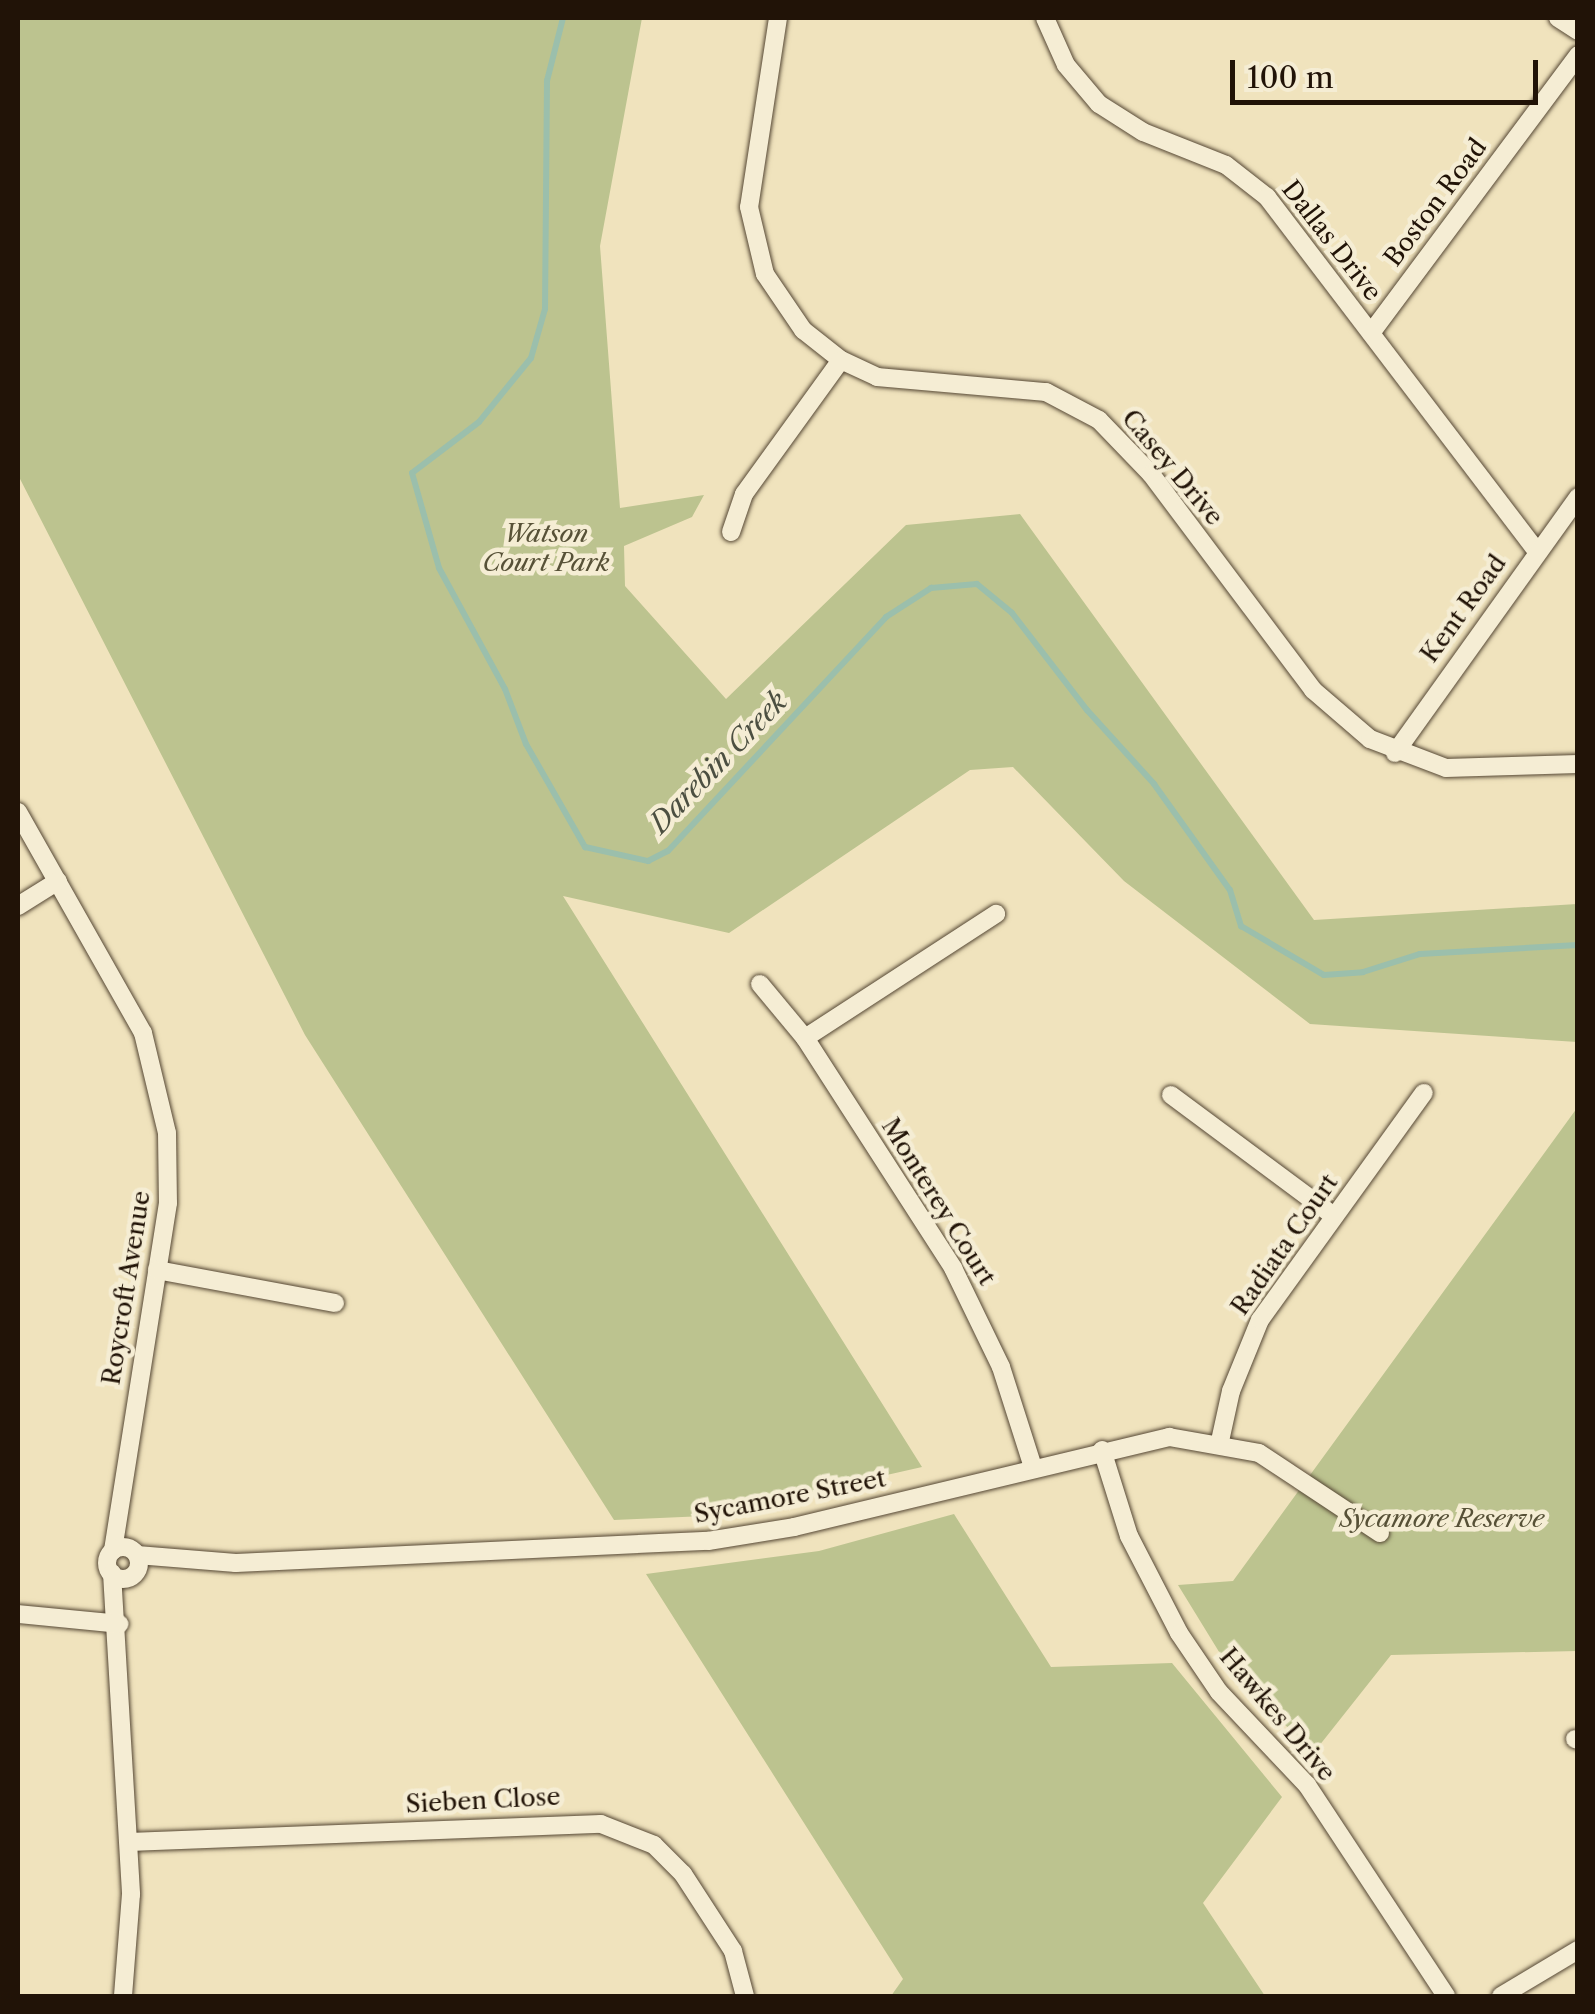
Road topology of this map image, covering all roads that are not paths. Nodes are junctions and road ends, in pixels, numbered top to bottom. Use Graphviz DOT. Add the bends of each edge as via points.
graph roads {
  1 [pos="778,18"];
  2 [pos="1045,18"];
  3 [pos="1558,18"];
  4 [pos="1578,31"];
  5 [pos="1578,55"];
  6 [pos="1371,333"];
  7 [pos="840,360"];
  8 [pos="1578,497"];
  9 [pos="731,532"];
  10 [pos="1537,552"];
  11 [pos="1394,753"];
  12 [pos="1578,764"];
  13 [pos="18,812"];
  14 [pos="58,881"];
  15 [pos="18,906"];
  16 [pos="996,914"];
  17 [pos="760,984"];
  18 [pos="805,1038"];
  19 [pos="1424,1093"];
  20 [pos="1172,1095"];
  21 [pos="1334,1216"];
  22 [pos="156,1270"];
  23 [pos="335,1302"];
  24 [pos="1220,1441"];
  25 [pos="1102,1450"];
  26 [pos="1032,1467"];
  27 [pos="123,1507"];
  28 [pos="1380,1533"];
  29 [pos="113,1551"];
  30 [pos="136,1563"];
  31 [pos="112,1573"];
  32 [pos="18,1614"];
  33 [pos="120,1624"];
  34 [pos="130,1842"];
  35 [pos="1578,1950"];
  36 [pos="120,1996"];
  37 [pos="746,1996"];
  38 [pos="1446,1996"];
  39 [pos="1501,1996"];
  1 -- 7 [label="street, Casey Drive" via="752,163 752,234 774,294"];
  2 -- 6 [label="street, Dallas Drive" via="1066,65 1098,104 1143,132 1226,165 1259,189"];
  3 -- 4 [label="street"];
  5 -- 6 [label="street, Boston Road"];
  6 -- 10 [label="street, Dallas Drive"];
  7 -- 9 [label="street" via="744,494"];
  7 -- 11 [label="street, Casey Drive" via="904,383 1046,392 1099,420 1151,474 1329,708"];
  8 -- 10 [label="street, Kent Road"];
  10 -- 11 [label="street, Kent Road"];
  11 -- 12 [label="street, Casey Drive" via="1470,770"];
  13 -- 14 [label="street, Roycroft Avenue"];
  14 -- 15 [label="street"];
  14 -- 22 [label="street, Roycroft Avenue" via="127,1000 158,1080 169,1169"];
  16 -- 18 [label="street"];
  17 -- 18 [label="street, Monterey Court"];
  18 -- 26 [label="street, Monterey Court" via="953,1268 1002,1367"];
  19 -- 21 [label="street, Radiata Court"];
  20 -- 21 [label="street"];
  21 -- 24 [label="street, Radiata Court" via="1248,1344"];
  22 -- 23 [label="street"];
  22 -- 27 [label="street, Roycroft Avenue"];
  24 -- 25 [label="street, Sycamore Street" via="1169,1437"];
  24 -- 28 [label="street, Sycamore Street" via="1279,1463"];
  25 -- 26 [label="street, Sycamore Street"];
  25 -- 38 [label="street, Hawkes Drive" via="1129,1536 1179,1633 1219,1692 1307,1785"];
  26 -- 30 [label="street, Sycamore Street" via="794,1527 708,1541"];
  27 -- 29 [label="street, Roycroft Avenue"];
  27 -- 30 [label="street, Roycroft Avenue"];
  29 -- 30 [label="street"];
  29 -- 31 [label="street, Roycroft Avenue"];
  30 -- 31 [label="street"];
  30 -- 33 [label="street"];
  31 -- 33 [label="street"];
  32 -- 33 [label="street"];
  33 -- 34 [label="street"];
  34 -- 36 [label="street"];
  34 -- 37 [label="street, Sieben Close" via="601,1824 630,1833 672,1861 733,1951"];
  35 -- 39 [label="street"];
}
